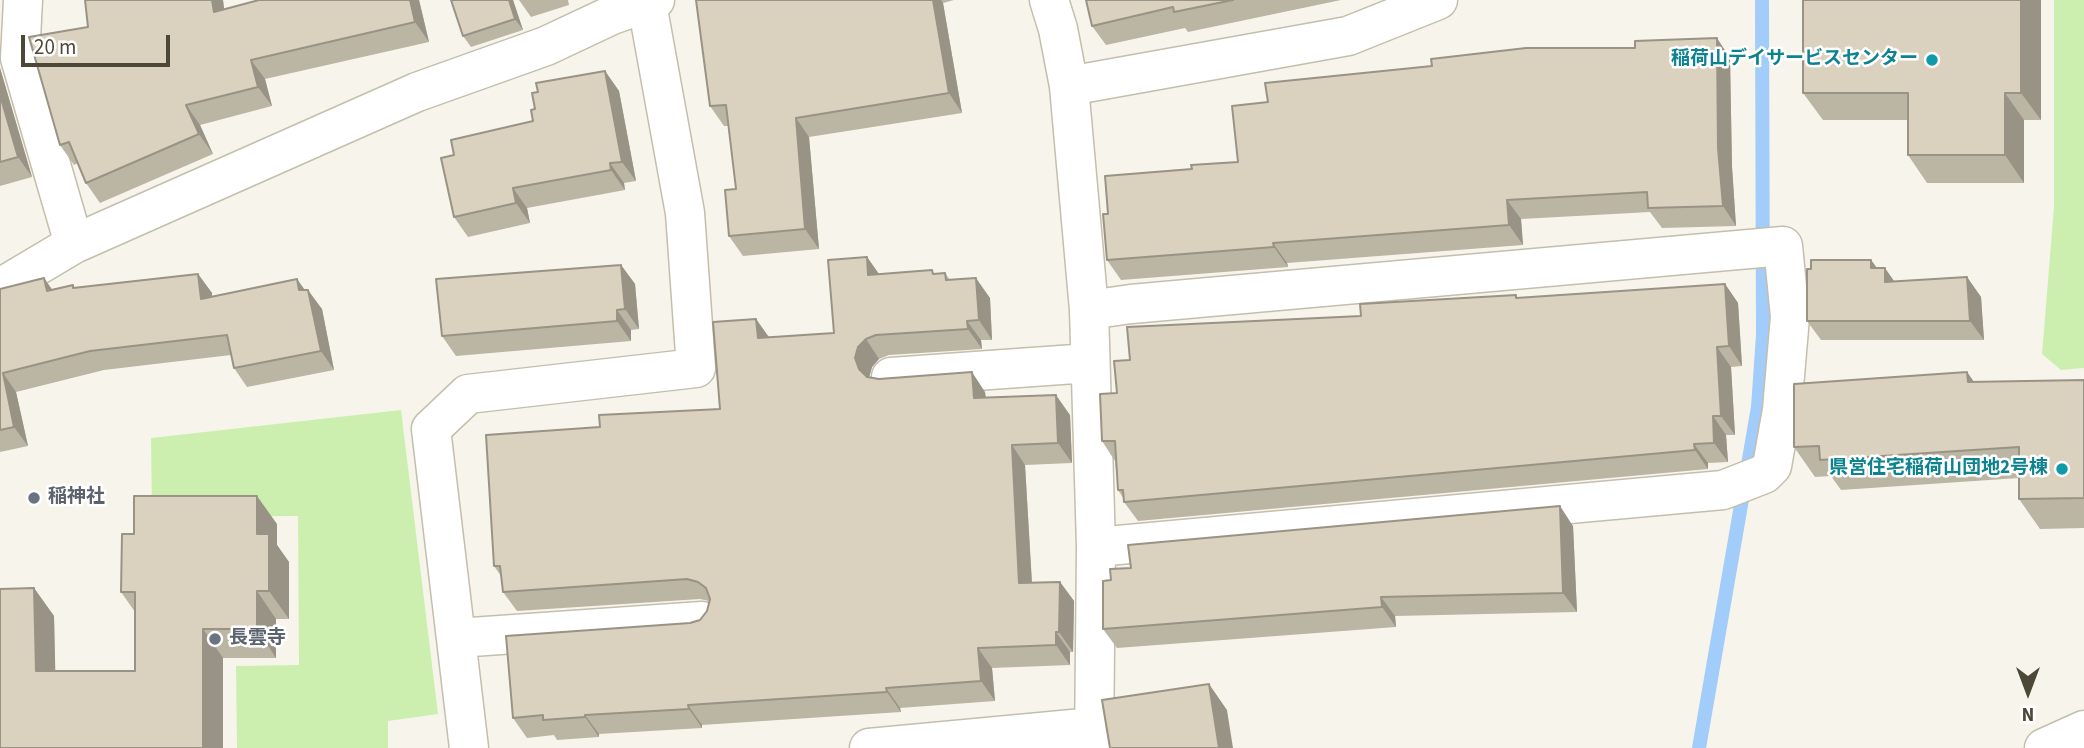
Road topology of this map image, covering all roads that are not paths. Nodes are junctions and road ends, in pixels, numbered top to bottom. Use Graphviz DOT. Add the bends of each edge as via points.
graph roads {
  1 [pos="23,0"];
  2 [pos="1049,0"];
  3 [pos="1438,0"];
  4 [pos="651,2"];
  5 [pos="1069,86"];
  6 [pos="74,244"];
  7 [pos="0,288"];
  8 [pos="1089,310"];
  9 [pos="1089,363"];
  10 [pos="891,377"];
  11 [pos="1096,547"];
  12 [pos="702,621"];
  13 [pos="457,638"];
  14 [pos="2084,730"];
  15 [pos="1094,737"];
  16 [pos="468,748"];
  17 [pos="869,748"];
  18 [pos="2044,748"];
  1 -- 6 [label="street" via="20,58"];
  2 -- 5 [label="street"];
  3 -- 5 [label="street" via="1348,36"];
  4 -- 6 [label="street" via="546,46 416,92"];
  4 -- 13 [label="street" via="684,213 696,368 468,394 430,429"];
  5 -- 8 [label="street"];
  6 -- 7 [label="street"];
  8 -- 9 [label="street"];
  8 -- 11 [label="street" via="1783,246 1790,317 1772,466 1764,474 1723,489"];
  9 -- 10 [label="street"];
  9 -- 11 [label="street"];
  11 -- 15 [label="street"];
  12 -- 13 [label="street"];
  13 -- 16 [label="street"];
  14 -- 18 [label="street"];
  15 -- 17 [label="street"];
}
